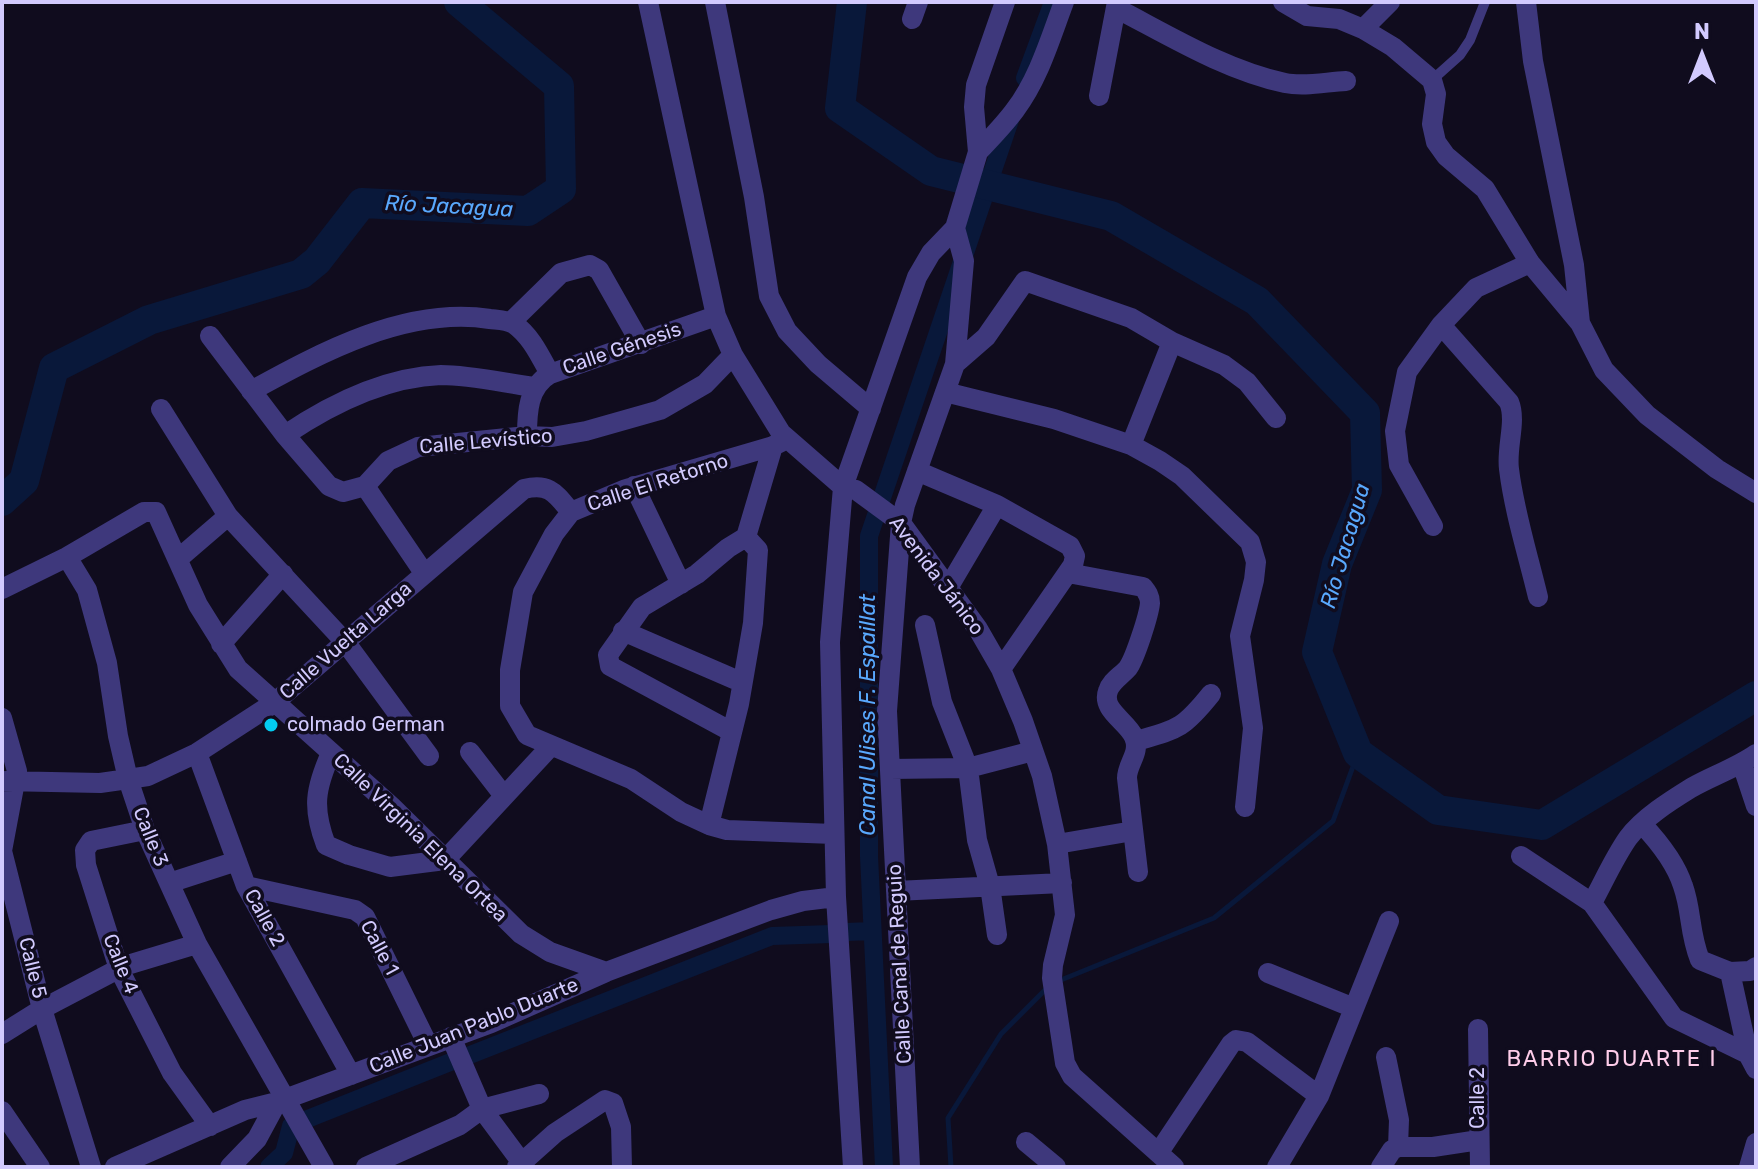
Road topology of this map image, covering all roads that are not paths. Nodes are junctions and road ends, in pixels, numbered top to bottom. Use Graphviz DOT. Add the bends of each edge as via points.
graph roads {
  1 [pos="648,2"];
  2 [pos="715,2"];
  3 [pos="1005,2"];
  4 [pos="1064,2"];
  5 [pos="1283,2"];
  6 [pos="1390,2"];
  7 [pos="1485,2"];
  8 [pos="1526,2"];
  9 [pos="1117,5"];
  10 [pos="1363,29"];
  11 [pos="1432,80"];
  12 [pos="1346,81"];
  13 [pos="1099,96"];
  14 [pos="978,152"];
  15 [pos="955,228"];
  16 [pos="1530,263"];
  17 [pos="716,316"];
  18 [pos="511,322"];
  19 [pos="1580,323"];
  20 [pos="1441,325"];
  21 [pos="210,336"];
  22 [pos="1172,342"];
  23 [pos="641,344"];
  24 [pos="733,355"];
  25 [pos="955,364"];
  26 [pos="542,380"];
  27 [pos="251,391"];
  28 [pos="945,392"];
  29 [pos="161,409"];
  30 [pos="871,409"];
  31 [pos="1276,418"];
  32 [pos="285,435"];
  33 [pos="527,436"];
  34 [pos="780,443"];
  35 [pos="1131,445"];
  36 [pos="917,471"];
  37 [pos="365,486"];
  38 [pos="634,486"];
  39 [pos="849,488"];
  40 [pos="1756,493"];
  41 [pos="997,505"];
  42 [pos="571,512"];
  43 [pos="228,516"];
  44 [pos="898,519"];
  45 [pos="1433,526"];
  46 [pos="746,537"];
  47 [pos="67,557"];
  48 [pos="178,559"];
  49 [pos="424,573"];
  50 [pos="1068,573"];
  51 [pos="283,574"];
  52 [pos="681,584"];
  53 [pos="948,588"];
  54 [pos="2,589"];
  55 [pos="1538,597"];
  56 [pos="925,625"];
  57 [pos="623,631"];
  58 [pos="346,643"];
  59 [pos="221,644"];
  60 [pos="1001,669"];
  61 [pos="741,682"];
  62 [pos="1211,694"];
  63 [pos="274,703"];
  64 [pos="2,718"];
  65 [pos="732,732"];
  66 [pos="1136,741"];
  67 [pos="550,747"];
  68 [pos="1033,751"];
  69 [pos="470,752"];
  70 [pos="197,753"];
  71 [pos="331,753"];
  72 [pos="429,756"];
  73 [pos="1749,759"];
  74 [pos="968,768"];
  75 [pos="890,769"];
  76 [pos="128,779"];
  77 [pos="8,782"];
  78 [pos="504,796"];
  79 [pos="1756,806"];
  80 [pos="1245,807"];
  81 [pos="1642,824"];
  82 [pos="709,825"];
  83 [pos="145,830"];
  84 [pos="1133,831"];
  85 [pos="834,834"];
  86 [pos="1057,844"];
  87 [pos="1521,856"];
  88 [pos="445,860"];
  89 [pos="237,861"];
  90 [pos="1138,872"];
  91 [pos="169,883"];
  92 [pos="1062,883"];
  93 [pos="246,886"];
  94 [pos="990,886"];
  95 [pos="896,891"];
  96 [pos="836,897"];
  97 [pos="1592,903"];
  98 [pos="1389,921"];
  99 [pos="997,935"];
  100 [pos="197,944"];
  101 [pos="1756,967"];
  102 [pos="119,969"];
  103 [pos="606,972"];
  104 [pos="1730,972"];
  105 [pos="1268,973"];
  106 [pos="1354,1008"];
  107 [pos="42,1009"];
  108 [pos="1478,1029"];
  109 [pos="2,1034"];
  110 [pos="451,1037"];
  111 [pos="428,1045"];
  112 [pos="1386,1057"];
  113 [pos="1752,1062"];
  114 [pos="351,1075"];
  115 [pos="539,1094"];
  116 [pos="1319,1096"];
  117 [pos="281,1099"];
  118 [pos="482,1109"];
  119 [pos="2,1111"];
  120 [pos="210,1126"];
  121 [pos="1479,1140"];
  122 [pos="1026,1142"];
  123 [pos="1756,1143"];
  124 [pos="1398,1147"];
  125 [pos="1159,1152"];
  126 [pos="521,1165"];
  127 [pos="40,1167"];
  128 [pos="91,1167"];
  129 [pos="115,1167"];
  130 [pos="230,1167"];
  131 [pos="324,1167"];
  132 [pos="366,1167"];
  133 [pos="622,1167"];
  134 [pos="853,1167"];
  135 [pos="910,1167"];
  136 [pos="1056,1167"];
  137 [pos="1174,1167"];
  138 [pos="1277,1167"];
  139 [pos="1381,1167"];
  140 [pos="1480,1167"];
  141 [pos="1749,1167"];
  1 -- 17 [label="street, Avenida Jánico"];
  2 -- 30 [label="street" via="769,296 787,331"];
  3 -- 14 [label="street" via="980,72 974,107"];
  4 -- 14 [label="street" via="1042,62 1014,112"];
  5 -- 10 [label="street" via="1307,16 1339,19"];
  6 -- 10 [label="street"];
  7 -- 11 [label="lane" via="1460,55"];
  8 -- 19 [label="street"];
  9 -- 12 [label="street" via="1244,70 1299,84"];
  9 -- 13 [label="street"];
  10 -- 11 [label="street"];
  11 -- 16 [label="street" via="1436,142 1485,189"];
  14 -- 15 [label="street"];
  15 -- 25 [label="street, Calle Canal de Reguio" via="964,261"];
  15 -- 30 [label="street" via="917,277"];
  16 -- 19 [label="street"];
  16 -- 20 [label="street" via="1476,288"];
  17 -- 23 [label="street, Calle Génesis"];
  17 -- 24 [label="street, Avenida Jánico"];
  18 -- 23 [label="street" via="561,273 590,265 599,270"];
  18 -- 26 [label="street" via="527,335"];
  18 -- 27 [label="street" via="429,318 369,335"];
  19 -- 40 [label="street" via="1604,370 1647,415"];
  20 -- 45 [label="street" via="1407,372 1395,431 1399,465"];
  20 -- 55 [label="street" via="1512,410 1509,471"];
  21 -- 27 [label="street"];
  22 -- 25 [label="street" via="1131,318 1025,281 986,337"];
  22 -- 31 [label="street" via="1224,365 1247,382"];
  22 -- 35 [label="street"];
  23 -- 26 [label="street, Calle Génesis"];
  24 -- 33 [label="street, Calle Levístico" via="705,384 660,410 586,431"];
  24 -- 34 [label="street, Avenida Jánico"];
  25 -- 28 [label="street, Calle Canal de Reguio"];
  26 -- 32 [label="street" via="412,378 337,404"];
  26 -- 33 [label="street" via="527,420"];
  27 -- 32 [label="street"];
  28 -- 35 [label="street"];
  28 -- 36 [label="street, Calle Canal de Reguio"];
  29 -- 43 [label="street"];
  30 -- 39 [label="street"];
  32 -- 37 [label="street" via="333,489"];
  33 -- 37 [label="street, Calle Levístico" via="418,447 388,461"];
  34 -- 38 [label="street, Calle El Retorno"];
  34 -- 39 [label="street, Avenida Jánico"];
  34 -- 46 [label="street"];
  35 -- 80 [label="street" via="1182,476 1250,542 1256,562 1240,636 1253,728"];
  36 -- 41 [label="street"];
  36 -- 44 [label="street, Calle Canal de Reguio"];
  37 -- 49 [label="street"];
  38 -- 42 [label="street, Calle El Retorno"];
  38 -- 52 [label="street"];
  39 -- 44 [label="street, Avenida Jánico"];
  39 -- 85 [label="street" via="830,642"];
  41 -- 50 [label="street" via="1070,546 1075,556"];
  41 -- 53 [label="street"];
  42 -- 49 [label="street, Calle Vuelta Larga" via="553,490 524,489"];
  42 -- 67 [label="street, Calle El Retorno" via="523,592 510,670 510,706 527,735"];
  43 -- 48 [label="street"];
  43 -- 51 [label="street"];
  44 -- 53 [label="street, Avenida Jánico"];
  44 -- 75 [label="street, Calle Canal de Reguio" via="887,711"];
  46 -- 52 [label="street"];
  46 -- 61 [label="street" via="758,550 753,623"];
  47 -- 48 [label="street, Calle Virginia Elena Ortea" via="144,512 156,512"];
  47 -- 54 [label="street"];
  47 -- 76 [label="street, Calle 3" via="87,590 107,663"];
  48 -- 59 [label="street, Calle Virginia Elena Ortea"];
  49 -- 58 [label="street, Calle Vuelta Larga"];
  50 -- 60 [label="street"];
  50 -- 66 [label="street" via="1143,587 1149,597 1130,665 1106,696"];
  51 -- 58 [label="street"];
  51 -- 59 [label="street"];
  52 -- 57 [label="street" via="642,607"];
  53 -- 60 [label="street, Avenida Jánico"];
  56 -- 74 [label="street" via="942,702"];
  57 -- 61 [label="street"];
  57 -- 65 [label="street" via="608,655 610,666"];
  58 -- 63 [label="street, Calle Vuelta Larga"];
  58 -- 72 [label="street"];
  59 -- 63 [label="street, Calle Virginia Elena Ortea" via="238,669"];
  60 -- 68 [label="street, Avenida Jánico"];
  61 -- 65 [label="street"];
  62 -- 66 [label="street" via="1189,721"];
  63 -- 70 [label="street, Calle Vuelta Larga"];
  63 -- 71 [label="street, Calle Virginia Elena Ortea"];
  64 -- 77 [label="street, Calle 5" via="17,771"];
  65 -- 82 [label="street"];
  66 -- 84 [label="street" via="1127,770"];
  67 -- 78 [label="street"];
  67 -- 82 [label="street, Calle El Retorno" via="631,779"];
  68 -- 74 [label="street"];
  68 -- 86 [label="street, Avenida Jánico"];
  69 -- 78 [label="street"];
  70 -- 76 [label="street, Calle Vuelta Larga" via="148,776"];
  70 -- 89 [label="street, Calle 2"];
  71 -- 88 [label="street, Calle Virginia Elena Ortea"];
  71 -- 88 [label="street" via="317,801 326,845 390,867"];
  73 -- 79 [label="street"];
  73 -- 81 [label="street" via="1688,790"];
  74 -- 75 [label="street"];
  74 -- 94 [label="street" via="977,840"];
  75 -- 95 [label="street, Calle Canal de Reguio"];
  76 -- 77 [label="street, Calle Vuelta Larga"];
  76 -- 83 [label="street, Calle 3"];
  77 -- 107 [label="street, Calle 5" via="2,851"];
  78 -- 88 [label="street"];
  81 -- 97 [label="street" via="1629,837"];
  81 -- 104 [label="street" via="1683,886 1700,960"];
  82 -- 85 [label="street, Calle El Retorno"];
  83 -- 91 [label="street, Calle 3"];
  83 -- 102 [label="street, Calle 4" via="91,841 85,850"];
  84 -- 86 [label="street"];
  84 -- 90 [label="street"];
  85 -- 96 [label="street"];
  86 -- 92 [label="street, Avenida Jánico"];
  87 -- 97 [label="street"];
  88 -- 103 [label="street, Calle Virginia Elena Ortea" via="521,934 550,952"];
  89 -- 91 [label="street"];
  89 -- 93 [label="street, Calle 2"];
  91 -- 100 [label="street, Calle 3"];
  92 -- 94 [label="street"];
  92 -- 125 [label="street, Avenida Jánico" via="1065,915 1053,965 1065,1063 1072,1076"];
  93 -- 111 [label="street, Calle 1" via="355,910 365,917"];
  93 -- 114 [label="street, Calle 2"];
  94 -- 95 [label="street"];
  94 -- 99 [label="street"];
  95 -- 135 [label="street, Calle Canal de Reguio"];
  96 -- 103 [label="street, Calle Juan Pablo Duarte" via="771,910"];
  96 -- 134 [label="street"];
  97 -- 113 [label="street" via="1674,1018"];
  98 -- 106 [label="street"];
  100 -- 102 [label="street"];
  100 -- 117 [label="street, Calle 3"];
  101 -- 104 [label="street"];
  102 -- 107 [label="street"];
  102 -- 120 [label="street, Calle 4" via="172,1073"];
  103 -- 110 [label="street, Calle Juan Pablo Duarte"];
  104 -- 113 [label="street"];
  105 -- 106 [label="street"];
  106 -- 116 [label="street"];
  107 -- 109 [label="street"];
  107 -- 128 [label="street, Calle 5"];
  108 -- 121 [label="street, Calle 2"];
  110 -- 111 [label="street, Calle Juan Pablo Duarte"];
  110 -- 118 [label="street"];
  111 -- 114 [label="street, Calle Juan Pablo Duarte"];
  112 -- 124 [label="street" via="1399,1120"];
  114 -- 117 [label="street, Calle Juan Pablo Duarte"];
  115 -- 118 [label="street"];
  116 -- 125 [label="street" via="1247,1042 1236,1040"];
  116 -- 138 [label="street"];
  117 -- 120 [label="street, Calle Juan Pablo Duarte"];
  117 -- 130 [label="street" via="257,1139"];
  117 -- 131 [label="street, Calle 3"];
  118 -- 126 [label="street"];
  118 -- 132 [label="street" via="460,1125"];
  119 -- 127 [label="street"];
  120 -- 129 [label="street, Calle Juan Pablo Duarte"];
  121 -- 124 [label="street"];
  121 -- 140 [label="street, Calle 2"];
  122 -- 136 [label="street"];
  123 -- 141 [label="street"];
  124 -- 139 [label="street"];
  125 -- 137 [label="street, Avenida Jánico"];
  126 -- 133 [label="street" via="555,1133 605,1100 613,1103 619,1116"];
}
